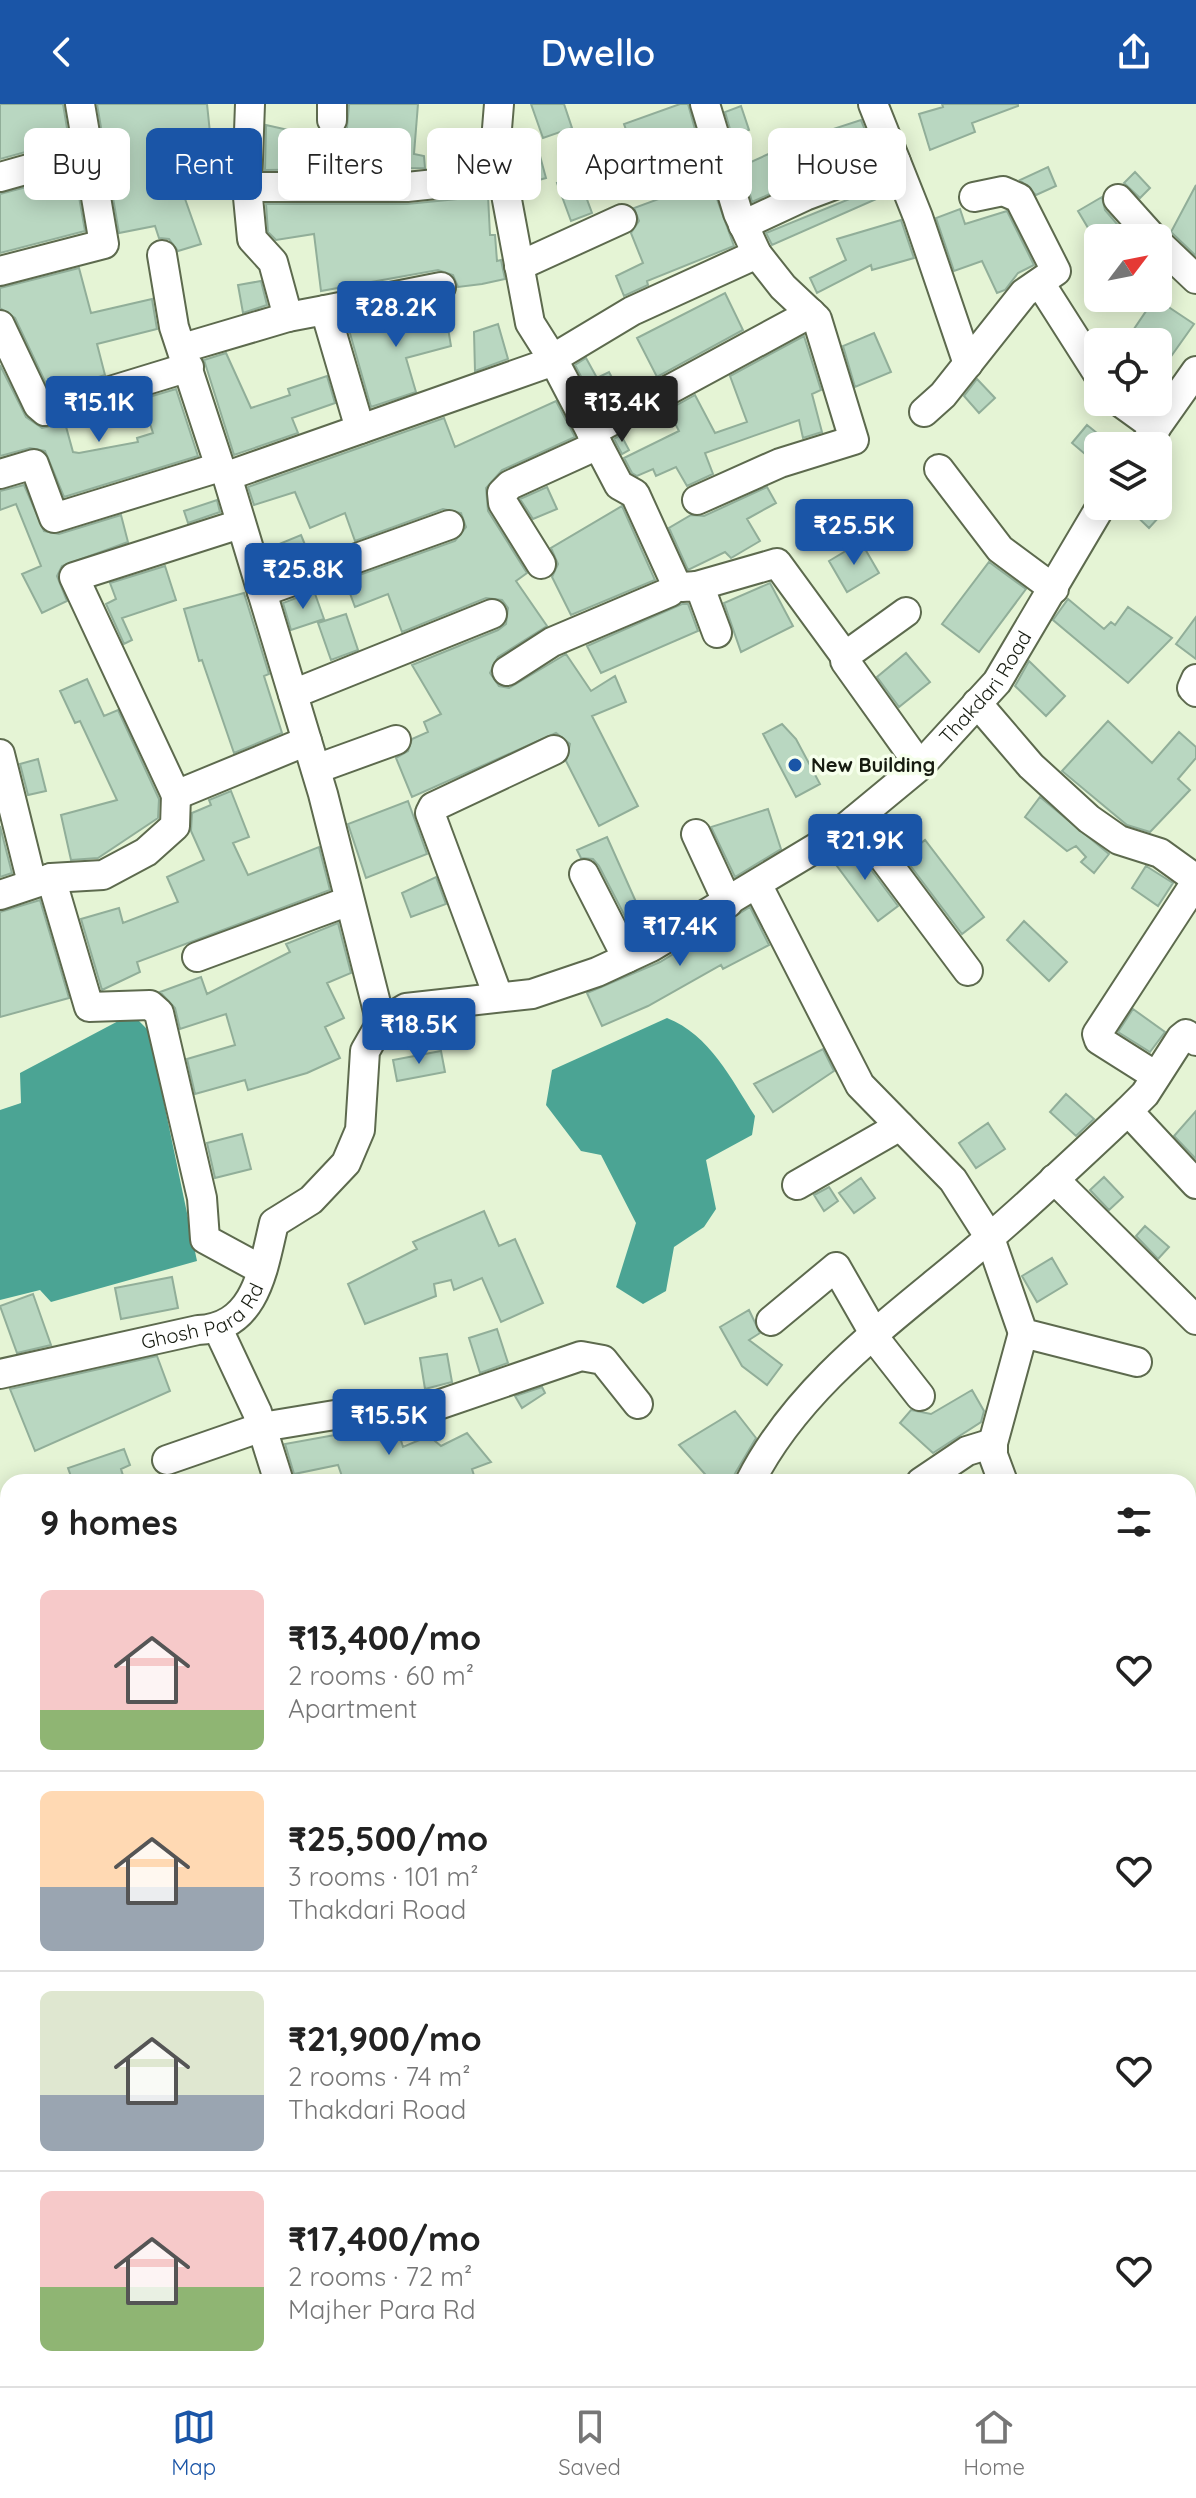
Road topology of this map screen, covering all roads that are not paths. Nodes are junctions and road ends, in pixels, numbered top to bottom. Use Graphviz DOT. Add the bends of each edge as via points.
graph roads {
  1 [pos="80,104"];
  2 [pos="250,104"];
  3 [pos="499,104"];
  4 [pos="873,104"];
  5 [pos="711,105"];
  6 [pos="84,128"];
  7 [pos="249,128"];
  8 [pos="497,128"];
  9 [pos="883,128"];
  10 [pos="24,170"];
  11 [pos="0,177"];
  12 [pos="427,185"];
  13 [pos="262,187"];
  14 [pos="906,190"];
  15 [pos="974,197"];
  16 [pos="1118,199"];
  17 [pos="97,200"];
  18 [pos="248,200"];
  19 [pos="506,200"];
  20 [pos="796,200"];
  21 [pos="622,219"];
  22 [pos="1140,224"];
  23 [pos="743,225"];
  24 [pos="757,254"];
  25 [pos="162,255"];
  26 [pos="1172,256"];
  27 [pos="519,266"];
  28 [pos="0,271"];
  29 [pos="1196,279"];
  30 [pos="1040,283"];
  31 [pos="441,287"];
  32 [pos="325,310"];
  33 [pos="811,313"];
  34 [pos="288,317"];
  35 [pos="0,325"];
  36 [pos="1084,352"];
  37 [pos="186,358"];
  38 [pos="554,361"];
  39 [pos="968,364"];
  40 [pos="1196,371"];
  41 [pos="12,376"];
  42 [pos="1186,405"];
  43 [pos="924,412"];
  44 [pos="1132,416"];
  45 [pos="360,429"];
  46 [pos="1145,432"];
  47 [pos="1155,432"];
  48 [pos="595,439"];
  49 [pos="939,469"];
  50 [pos="224,472"];
  51 [pos="0,474"];
  52 [pos="697,500"];
  53 [pos="1093,520"];
  54 [pos="240,524"];
  55 [pos="449,525"];
  56 [pos="541,564"];
  57 [pos="686,587"];
  58 [pos="1054,589"];
  59 [pos="262,592"];
  60 [pos="906,612"];
  61 [pos="492,614"];
  62 [pos="717,633"];
  63 [pos="845,656"];
  64 [pos="507,671"];
  65 [pos="1196,679"];
  66 [pos="1196,692"];
  67 [pos="293,694"];
  68 [pos="977,703"];
  69 [pos="396,740"];
  70 [pos="307,741"];
  71 [pos="554,750"];
  72 [pos="0,754"];
  73 [pos="920,766"];
  74 [pos="316,769"];
  75 [pos="176,795"];
  76 [pos="844,829"];
  77 [pos="696,834"];
  78 [pos="584,874"];
  79 [pos="42,881"];
  80 [pos="1196,881"];
  81 [pos="757,884"];
  82 [pos="0,895"];
  83 [pos="349,901"];
  84 [pos="728,903"];
  85 [pos="197,957"];
  86 [pos="627,958"];
  87 [pos="968,971"];
  88 [pos="498,996"];
  89 [pos="381,1023"];
  90 [pos="1196,1041"];
  91 [pos="1156,1076"];
  92 [pos="1128,1111"];
  93 [pos="900,1126"];
  94 [pos="1054,1179"];
  95 [pos="1196,1184"];
  96 [pos="797,1185"];
  97 [pos="990,1238"];
  98 [pos="262,1270"];
  99 [pos="1196,1320"];
  100 [pos="771,1321"];
  101 [pos="218,1329"];
  102 [pos="1023,1333"];
  103 [pos="874,1336"];
  104 [pos="1137,1362"];
  105 [pos="0,1374"];
  106 [pos="920,1396"];
  107 [pos="638,1404"];
  108 [pos="262,1427"];
  109 [pos="993,1443"];
  110 [pos="167,1460"];
  111 [pos="277,1474"];
  112 [pos="755,1474"];
  113 [pos="933,1474"];
  114 [pos="1000,1474"];
  1 -- 6 [label="street"];
  2 -- 7 [label="street"];
  3 -- 8 [label="street"];
  4 -- 9 [label="street"];
  5 -- 23 [label="street"];
  10 -- 11 [label="street"];
  12 -- 13 [label="street"];
  14 -- 39 [label="street"];
  15 -- 30 [label="street" via="1003,191 1019,198 1055,266 1056,271"];
  16 -- 22 [label="street"];
  17 -- 28 [label="street" via="104,244"];
  18 -- 34 [label="street" via="252,239 273,262"];
  19 -- 27 [label="street"];
  20 -- 23 [label="street"];
  21 -- 27 [label="street"];
  23 -- 24 [label="street"];
  24 -- 33 [label="street"];
  24 -- 38 [label="street" via="632,311"];
  25 -- 37 [label="street" via="174,327"];
  26 -- 29 [label="street"];
  27 -- 38 [label="street" via="530,323"];
  30 -- 36 [label="street"];
  30 -- 39 [label="street" via="1000,319"];
  31 -- 32 [label="street"];
  32 -- 34 [label="street"];
  32 -- 45 [label="street"];
  33 -- 48 [label="street"];
  33 -- 52 [label="street" via="853,442 780,463"];
  34 -- 37 [label="street"];
  35 -- 41 [label="street"];
  37 -- 41 [label="street" via="45,411"];
  37 -- 50 [label="street"];
  38 -- 45 [label="street"];
  38 -- 48 [label="street"];
  39 -- 43 [label="street"];
  40 -- 42 [label="street"];
  42 -- 47 [label="street"];
  44 -- 46 [label="street"];
  45 -- 50 [label="street"];
  48 -- 56 [label="street" via="502,493"];
  48 -- 57 [label="street" via="619,485 635,494 676,584"];
  49 -- 58 [label="street" via="1000,549"];
  50 -- 51 [label="street" via="54,518 34,464"];
  50 -- 54 [label="street"];
  53 -- 58 [label="street, Thakdari Road"];
  54 -- 59 [label="street"];
  54 -- 75 [label="street" via="74,577"];
  55 -- 59 [label="street"];
  57 -- 62 [label="street"];
  57 -- 63 [label="street" via="777,563"];
  57 -- 64 [label="street" via="552,642"];
  58 -- 68 [label="street, Thakdari Road" via="997,682"];
  59 -- 67 [label="street"];
  60 -- 63 [label="street"];
  61 -- 67 [label="street"];
  63 -- 73 [label="street"];
  65 -- 66 [label="street"];
  67 -- 70 [label="street"];
  68 -- 73 [label="street, Thakdari Road"];
  68 -- 80 [label="street" via="1031,766 1089,819 1119,840 1160,853"];
  69 -- 74 [label="street"];
  70 -- 74 [label="street"];
  70 -- 75 [label="street"];
  71 -- 88 [label="street" via="430,813"];
  72 -- 79 [label="street"];
  73 -- 76 [label="street, Thakdari Road"];
  74 -- 83 [label="street"];
  75 -- 79 [label="street" via="175,826 126,866 103,875"];
  76 -- 81 [label="street, Thakdari Road"];
  76 -- 87 [label="street"];
  77 -- 84 [label="street"];
  78 -- 86 [label="street"];
  79 -- 82 [label="street"];
  79 -- 98 [label="street" via="85,1002 95,1008 150,1005 159,1013 202,1198 205,1239"];
  80 -- 91 [label="street" via="1097,1034"];
  81 -- 84 [label="street, Thakdari Road"];
  81 -- 93 [label="street" via="860,1085"];
  83 -- 85 [label="street"];
  83 -- 89 [label="street"];
  84 -- 86 [label="street, Thakdari Road"];
  86 -- 88 [label="street, Thakdari Road" via="532,994"];
  88 -- 89 [label="street, Thakdari Road" via="406,1008"];
  89 -- 98 [label="street, Ghosh Para Rd" via="365,1051 360,1130 346,1163 311,1200 274,1223"];
  90 -- 91 [label="street" via="1186,1034 1181,1038"];
  91 -- 92 [label="street"];
  92 -- 94 [label="street"];
  92 -- 95 [label="street"];
  93 -- 96 [label="street"];
  93 -- 97 [label="street" via="953,1180"];
  94 -- 97 [label="street"];
  94 -- 99 [label="street"];
  97 -- 102 [label="street"];
  97 -- 103 [label="street"];
  98 -- 101 [label="street, Ghosh Para Rd" via="254,1294 238,1316"];
  100 -- 103 [label="street" via="836,1267"];
  101 -- 105 [label="street, Ghosh Para Rd"];
  101 -- 108 [label="street"];
  102 -- 104 [label="street"];
  102 -- 109 [label="street"];
  103 -- 106 [label="street"];
  103 -- 112 [label="street" via="831,1372 776,1437"];
  107 -- 108 [label="street" via="603,1360 581,1356 438,1405 377,1408"];
  108 -- 110 [label="street"];
  108 -- 111 [label="street"];
  109 -- 113 [label="street" via="967,1451"];
  109 -- 114 [label="street"];
}
